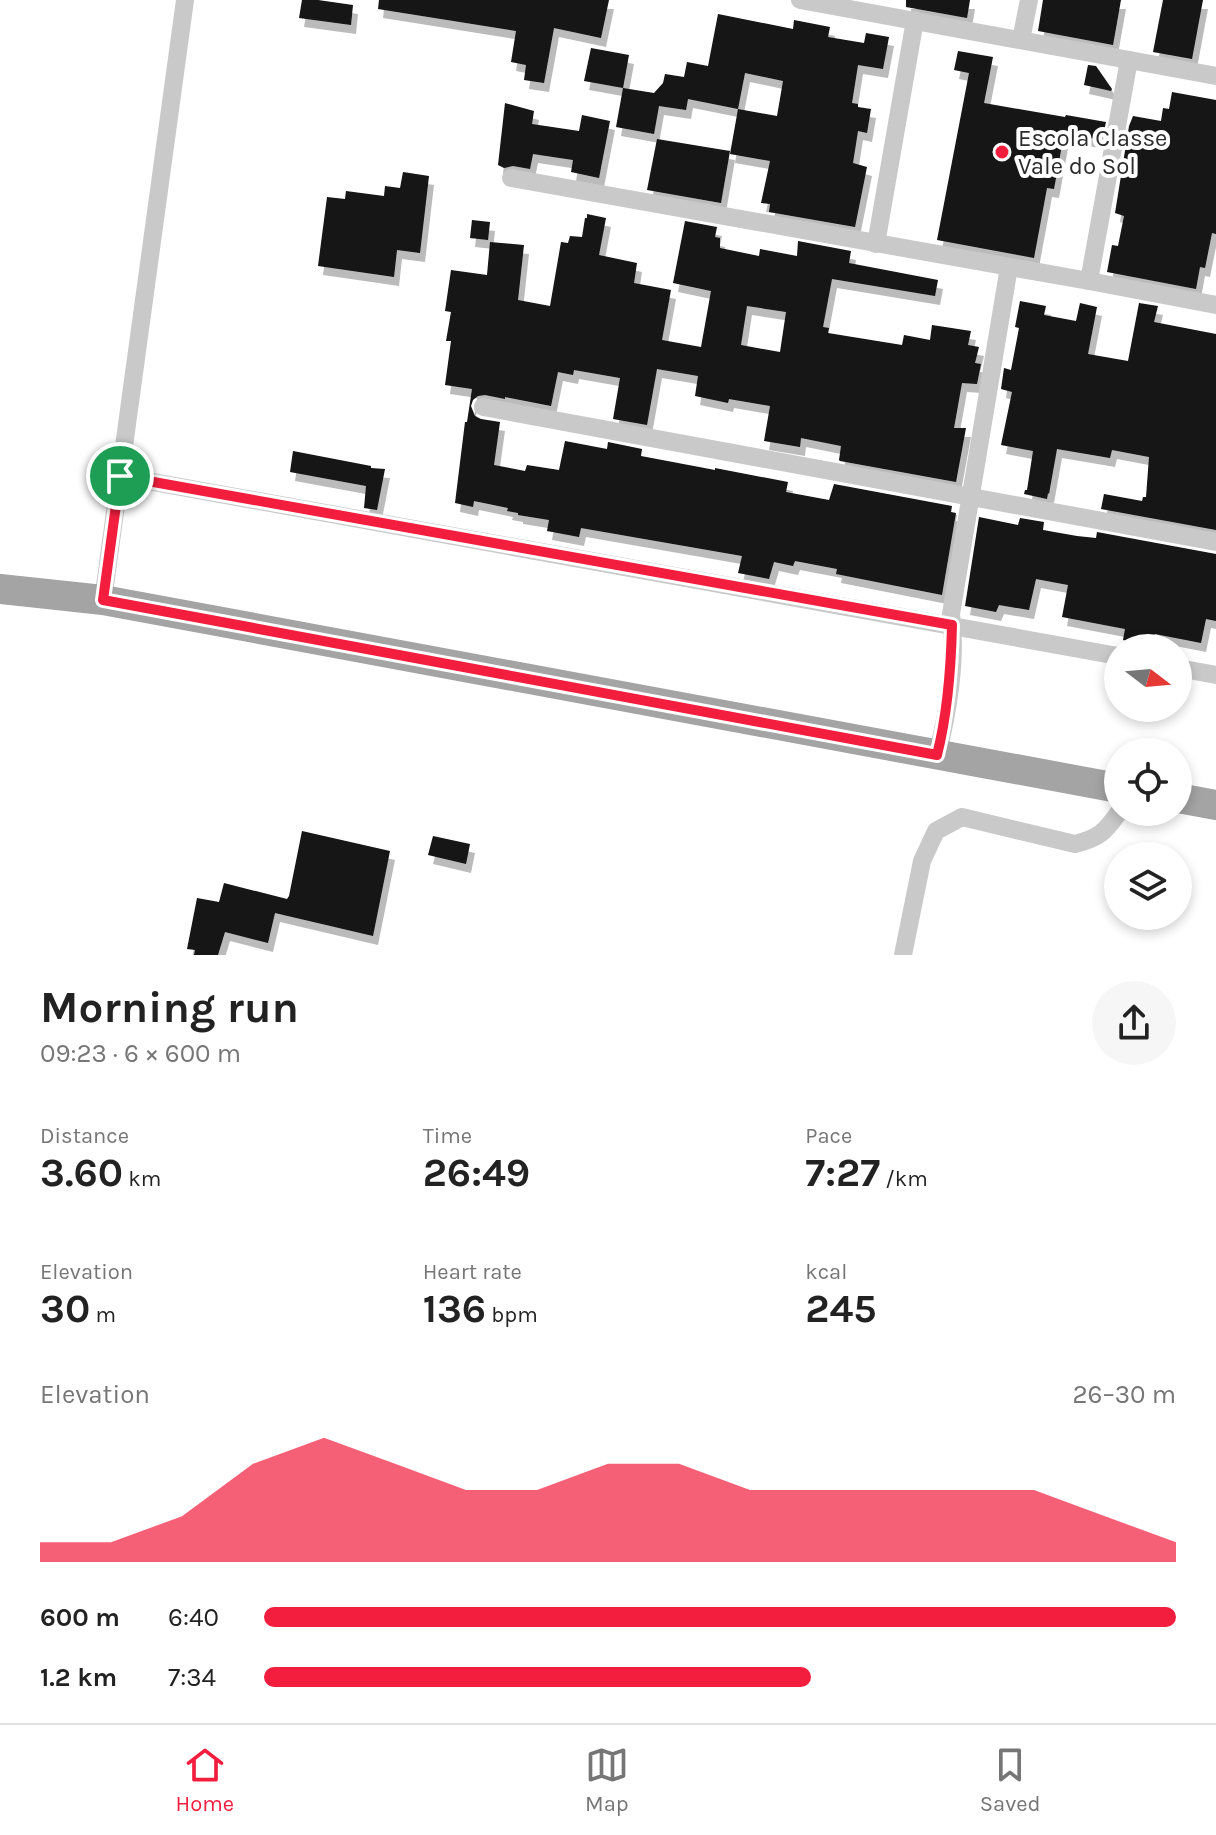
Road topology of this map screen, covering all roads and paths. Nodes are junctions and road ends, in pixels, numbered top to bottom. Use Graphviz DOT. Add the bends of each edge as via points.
graph roads {
  1 [pos="185,0"];
  2 [pos="800,0"];
  3 [pos="1029,0"];
  4 [pos="915,20"];
  5 [pos="1021,40"];
  6 [pos="1129,60"];
  7 [pos="1216,76"];
  8 [pos="511,178"];
  9 [pos="876,244"];
  10 [pos="1009,267"];
  11 [pos="1089,281"];
  12 [pos="1216,305"];
  13 [pos="483,407"];
  14 [pos="120,476"];
  15 [pos="969,497"];
  16 [pos="1216,542"];
  17 [pos="0,589"];
  18 [pos="103,600"];
  19 [pos="952,625"];
  20 [pos="1104,653"];
  21 [pos="1192,671"];
  22 [pos="1216,675"];
  23 [pos="937,755"];
  24 [pos="1104,785"];
  25 [pos="1192,801"];
  26 [pos="1216,805"];
  27 [pos="1109,826"];
  28 [pos="903,955"];
  1 -- 14 [label="street"];
  2 -- 4 [label="street"];
  3 -- 5 [label="street"];
  4 -- 5 [label="street"];
  4 -- 9 [label="street"];
  5 -- 6 [label="street"];
  6 -- 7 [label="street"];
  6 -- 11 [label="street"];
  8 -- 9 [label="street"];
  9 -- 10 [label="street"];
  10 -- 11 [label="street"];
  10 -- 15 [label="street"];
  11 -- 12 [label="street"];
  13 -- 15 [label="street"];
  14 -- 18 [label="street"];
  14 -- 19 [label="street"];
  15 -- 16 [label="street"];
  15 -- 19 [label="street"];
  17 -- 18 [label="main road"];
  18 -- 23 [label="main road"];
  19 -- 20 [label="street"];
  19 -- 23 [label="street" via="947,707"];
  21 -- 22 [label="street"];
  23 -- 24 [label="main road"];
  25 -- 26 [label="main road"];
  27 -- 28 [label="street" via="1075,844 962,817 936,831 922,861"];
}
